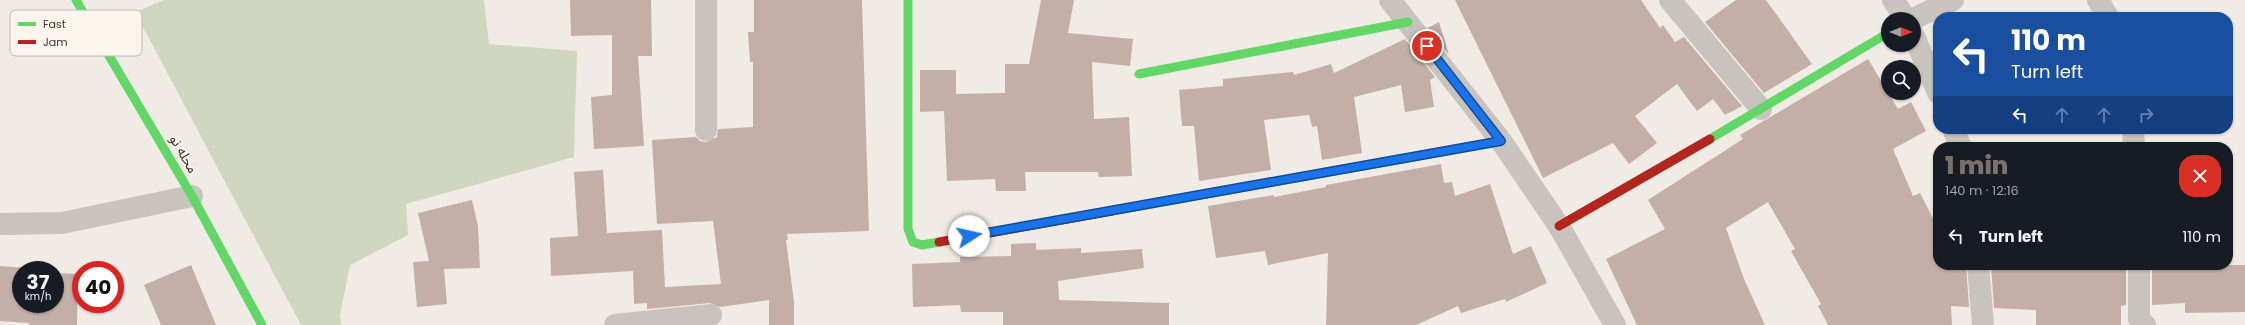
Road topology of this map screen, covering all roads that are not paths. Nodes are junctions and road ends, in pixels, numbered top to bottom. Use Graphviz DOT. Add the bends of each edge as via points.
graph roads {
  1 [pos="76,0"];
  2 [pos="706,0"];
  3 [pos="908,0"];
  4 [pos="1390,0"];
  5 [pos="1670,0"];
  6 [pos="1893,0"];
  7 [pos="1953,0"];
  8 [pos="2098,0"];
  9 [pos="82,10"];
  10 [pos="1901,12"];
  11 [pos="2105,12"];
  12 [pos="1921,15"];
  13 [pos="1408,22"];
  14 [pos="1881,37"];
  15 [pos="1921,52"];
  16 [pos="109,56"];
  17 [pos="1139,74"];
  18 [pos="1933,81"];
  19 [pos="1760,109"];
  20 [pos="706,130"];
  21 [pos="1501,141"];
  22 [pos="192,196"];
  23 [pos="0,224"];
  24 [pos="1558,226"];
  25 [pos="1978,270"];
  26 [pos="2140,270"];
  27 [pos="711,315"];
  28 [pos="262,325"];
  29 [pos="615,325"];
  30 [pos="1615,325"];
  31 [pos="1983,325"];
  32 [pos="2145,325"];
  1 -- 9 [label="street, محله نو"];
  2 -- 20 [label="street"];
  3 -- 21 [label="street" via="908,229 913,242 922,245"];
  4 -- 13 [label="street"];
  5 -- 19 [label="street"];
  6 -- 10 [label="street"];
  7 -- 12 [label="street"];
  8 -- 11 [label="street"];
  13 -- 17 [label="street"];
  13 -- 21 [label="street"];
  14 -- 19 [label="street"];
  15 -- 18 [label="street"];
  16 -- 22 [label="street, محله نو"];
  19 -- 24 [label="street"];
  21 -- 24 [label="street"];
  22 -- 23 [label="street" via="62,223"];
  22 -- 28 [label="street, محله نو"];
  24 -- 30 [label="street"];
  25 -- 31 [label="street"];
  26 -- 32 [label="street" via="2139,319"];
  27 -- 29 [label="street"];
}
